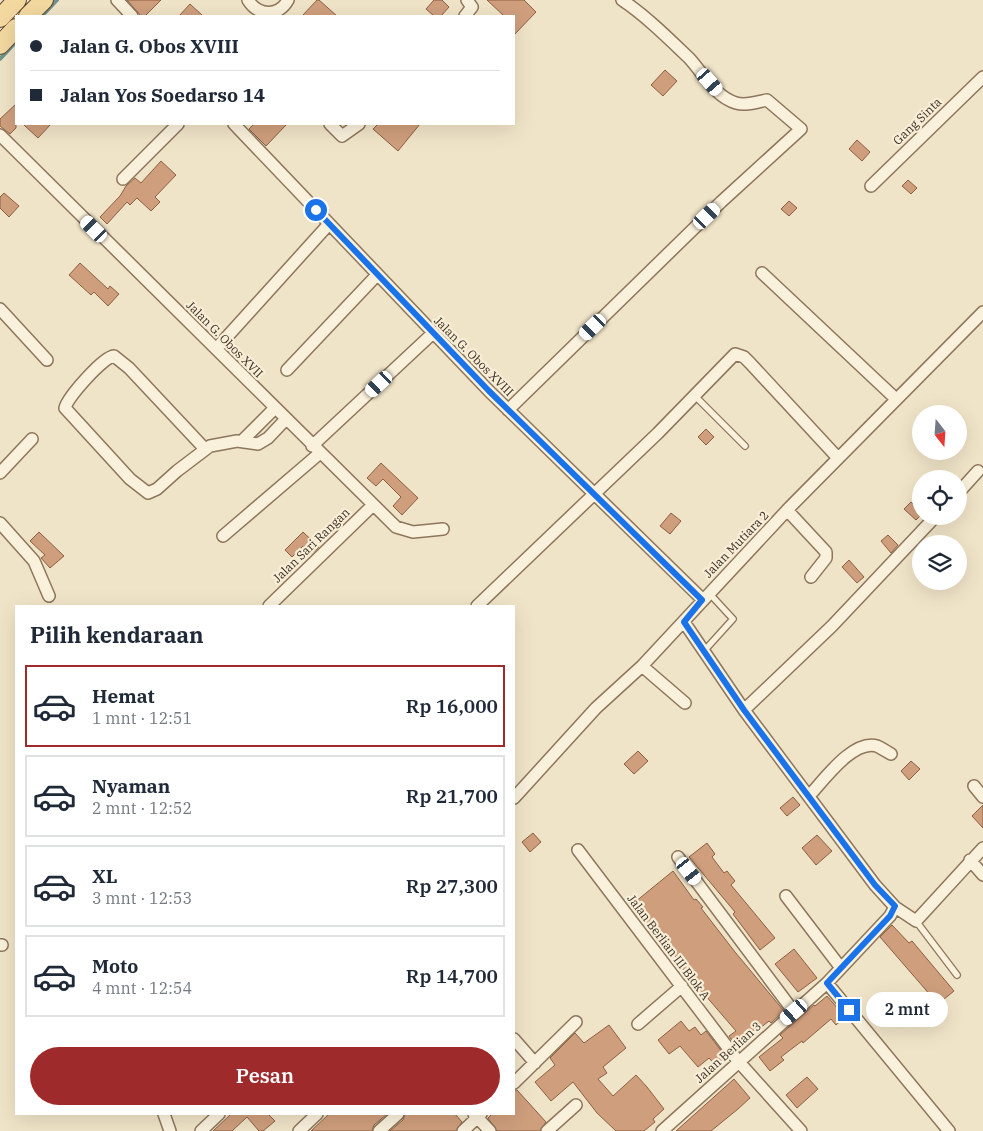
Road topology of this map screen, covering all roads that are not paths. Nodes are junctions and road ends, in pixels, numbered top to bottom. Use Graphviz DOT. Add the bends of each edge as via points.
graph roads {
  1 [pos="17,0"];
  2 [pos="44,0"];
  3 [pos="117,0"];
  4 [pos="248,0"];
  5 [pos="288,0"];
  6 [pos="467,0"];
  7 [pos="622,0"];
  8 [pos="264,14"];
  9 [pos="29,15"];
  10 [pos="131,15"];
  11 [pos="466,15"];
  12 [pos="0,18"];
  13 [pos="15,29"];
  14 [pos="0,45"];
  15 [pos="983,77"];
  16 [pos="177,125"];
  17 [pos="235,125"];
  18 [pos="331,125"];
  19 [pos="358,125"];
  20 [pos="0,135"];
  21 [pos="123,179"];
  22 [pos="871,186"];
  23 [pos="329,224"];
  24 [pos="762,273"];
  25 [pos="377,275"];
  26 [pos="0,309"];
  27 [pos="983,312"];
  28 [pos="432,334"];
  29 [pos="216,349"];
  30 [pos="47,360"];
  31 [pos="287,370"];
  32 [pos="694,395"];
  33 [pos="896,399"];
  34 [pos="275,408"];
  35 [pos="508,410"];
  36 [pos="286,419"];
  37 [pos="32,439"];
  38 [pos="242,441"];
  39 [pos="745,446"];
  40 [pos="206,449"];
  41 [pos="316,450"];
  42 [pos="838,458"];
  43 [pos="978,471"];
  44 [pos="0,473"];
  45 [pos="967,483"];
  46 [pos="594,494"];
  47 [pos="373,505"];
  48 [pos="787,510"];
  49 [pos="0,523"];
  50 [pos="927,525"];
  51 [pos="443,529"];
  52 [pos="223,536"];
  53 [pos="812,577"];
  54 [pos="48,596"];
  55 [pos="706,596"];
  56 [pos="270,605"];
  57 [pos="478,605"];
  58 [pos="684,622"];
  59 [pos="704,651"];
  60 [pos="642,666"];
  61 [pos="684,704"];
  62 [pos="744,710"];
  63 [pos="891,754"];
  64 [pos="974,786"];
  65 [pos="809,796"];
  66 [pos="515,797"];
  67 [pos="983,797"];
  68 [pos="983,848"];
  69 [pos="578,850"];
  70 [pos="678,857"];
  71 [pos="970,860"];
  72 [pos="983,875"];
  73 [pos="786,896"];
  74 [pos="895,906"];
  75 [pos="916,920"];
  76 [pos="841,968"];
  77 [pos="958,975"];
  78 [pos="827,983"];
  79 [pos="682,986"];
  80 [pos="794,1012"];
  81 [pos="576,1022"];
  82 [pos="638,1024"];
  83 [pos="515,1039"];
  84 [pos="738,1061"];
  85 [pos="535,1063"];
  86 [pos="515,1082"];
  87 [pos="576,1105"];
  88 [pos="164,1115"];
  89 [pos="218,1115"];
  90 [pos="317,1115"];
  91 [pos="397,1115"];
  92 [pos="478,1115"];
  93 [pos="170,1131"];
  94 [pos="202,1131"];
  95 [pos="299,1131"];
  96 [pos="379,1131"];
  97 [pos="462,1131"];
  98 [pos="490,1131"];
  99 [pos="547,1131"];
  100 [pos="662,1131"];
  101 [pos="801,1131"];
  102 [pos="948,1131"];
  1 -- 12 [label="main road"];
  2 -- 9 [label="main road"];
  3 -- 10 [label="street"];
  4 -- 8 [label="street"];
  5 -- 8 [label="street" via="281,9"];
  6 -- 11 [label="street" via="472,7"];
  7 -- 35 [label="street" via="690,59 719,94 736,103 767,100 801,129 721,202"];
  13 -- 14 [label="main road"];
  15 -- 22 [label="street, Gang Sinta"];
  16 -- 21 [label="street"];
  17 -- 23 [label="street, Jalan G. Obos XVIII"];
  18 -- 19 [label="street" via="340,135 346,135"];
  20 -- 29 [label="street, Jalan G. Obos XVII"];
  23 -- 25 [label="street, Jalan G. Obos XVIII"];
  23 -- 29 [label="street"];
  24 -- 33 [label="street"];
  25 -- 28 [label="street, Jalan G. Obos XVIII"];
  25 -- 31 [label="street"];
  26 -- 30 [label="street"];
  27 -- 33 [label="street, Jalan Mutiara 2"];
  28 -- 35 [label="street, Jalan G. Obos XVIII"];
  28 -- 41 [label="street"];
  29 -- 34 [label="street, Jalan G. Obos XVII"];
  32 -- 39 [label="lane"];
  32 -- 42 [label="street" via="730,358 738,355"];
  32 -- 46 [label="street"];
  33 -- 42 [label="street, Jalan Mutiara 2"];
  34 -- 36 [label="street, Jalan G. Obos XVII"];
  34 -- 38 [label="street"];
  35 -- 46 [label="street, Jalan G. Obos XVIII"];
  36 -- 38 [label="street" via="264,442 253,445"];
  36 -- 41 [label="street, Jalan G. Obos XVII"];
  37 -- 44 [label="street"];
  38 -- 40 [label="street"];
  40 -- 40 [label="street" via="114,356 100,366 70,398 65,408 130,479 148,494"];
  41 -- 47 [label="street, Jalan G. Obos XVII"];
  41 -- 52 [label="street"];
  42 -- 48 [label="street, Jalan Mutiara 2"];
  43 -- 45 [label="street"];
  46 -- 55 [label="street, Jalan G. Obos XVIII"];
  46 -- 57 [label="street"];
  47 -- 51 [label="street, Jalan G. Obos XVII" via="404,531"];
  47 -- 56 [label="street, Jalan Sari Rangan"];
  48 -- 53 [label="street" via="826,552 826,558"];
  48 -- 55 [label="street, Jalan Mutiara 2"];
  49 -- 54 [label="street" via="34,561"];
  50 -- 62 [label="street" via="832,626"];
  55 -- 58 [label="street, Jalan Mutiara 2"];
  55 -- 59 [label="lane" via="733,619"];
  58 -- 59 [label="street"];
  58 -- 60 [label="street, Jalan Mutiara 2"];
  59 -- 62 [label="street"];
  60 -- 61 [label="street"];
  60 -- 66 [label="street, Jalan Mutiara 2" via="596,708"];
  62 -- 65 [label="street"];
  63 -- 65 [label="street" via="875,746 863,746 851,752"];
  64 -- 67 [label="street"];
  65 -- 74 [label="street" via="875,885"];
  68 -- 71 [label="street"];
  69 -- 79 [label="street, Jalan Berlian III Blok A"];
  70 -- 80 [label="street"];
  71 -- 72 [label="street"];
  71 -- 75 [label="street"];
  73 -- 76 [label="street"];
  74 -- 75 [label="street"];
  74 -- 76 [label="street, Jalan Berlian 3" via="890,916"];
  75 -- 77 [label="lane"];
  76 -- 78 [label="street, Jalan Berlian 3"];
  78 -- 80 [label="street, Jalan Berlian 3"];
  78 -- 102 [label="street"];
  79 -- 82 [label="street"];
  79 -- 84 [label="street, Jalan Berlian III Blok A"];
  80 -- 84 [label="street, Jalan Berlian 3"];
  81 -- 85 [label="street"];
  83 -- 85 [label="street"];
  84 -- 100 [label="street, Jalan Berlian 3"];
  84 -- 101 [label="street, Jalan Berlian III Blok A"];
  85 -- 86 [label="street"];
  87 -- 99 [label="street"];
  88 -- 93 [label="street"];
  89 -- 94 [label="street"];
  90 -- 95 [label="street"];
  91 -- 96 [label="street"];
  92 -- 97 [label="street"];
  92 -- 98 [label="street"];
}
